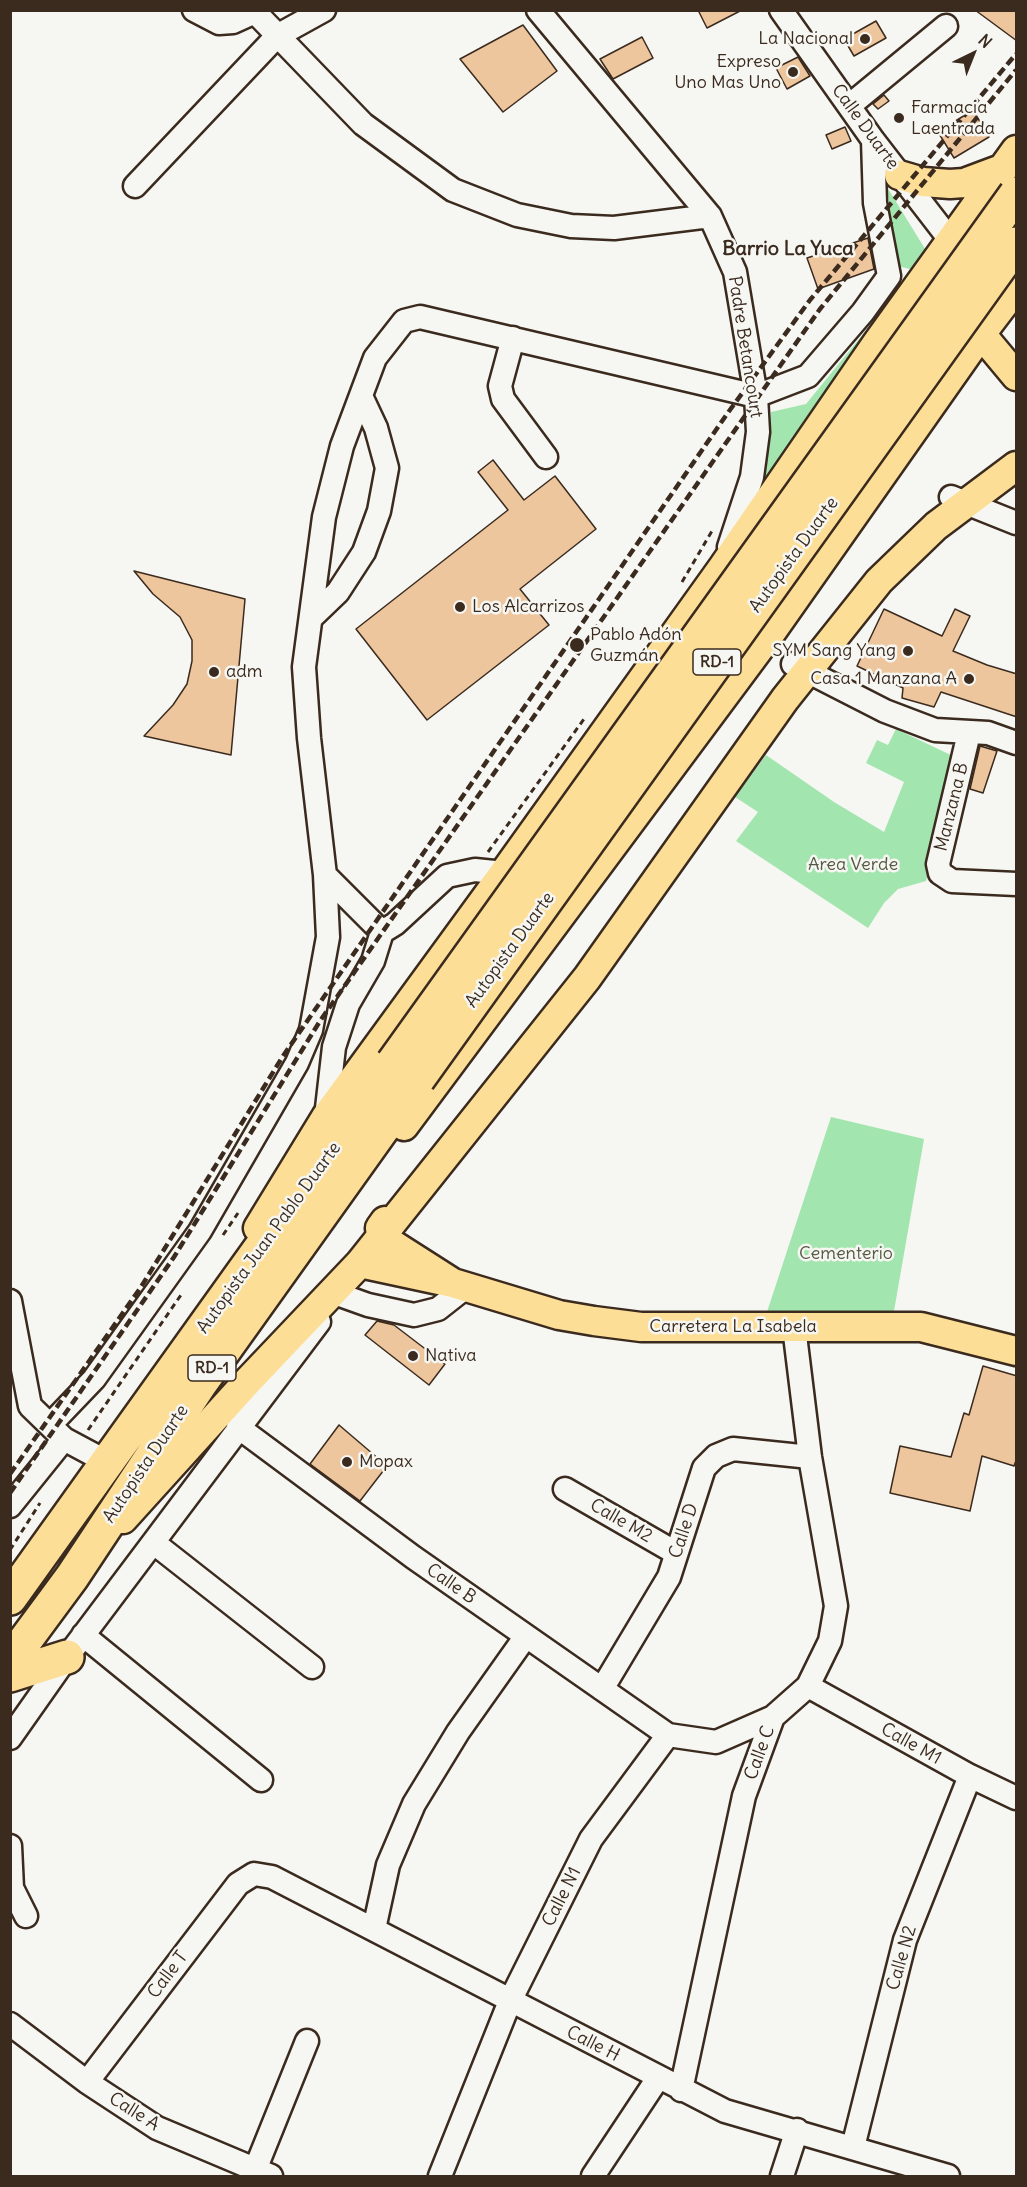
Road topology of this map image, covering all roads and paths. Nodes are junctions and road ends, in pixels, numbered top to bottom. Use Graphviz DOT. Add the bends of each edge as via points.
graph roads {
  1 [pos="194,10"];
  2 [pos="324,10"];
  3 [pos="538,10"];
  4 [pos="782,10"];
  5 [pos="254,11"];
  6 [pos="946,26"];
  7 [pos="277,36"];
  8 [pos="849,106"];
  9 [pos="873,140"];
  10 [pos="1012,171"];
  11 [pos="899,175"];
  12 [pos="135,186"];
  13 [pos="710,216"];
  14 [pos="951,241"];
  15 [pos="1017,244"];
  16 [pos="1017,275"];
  17 [pos="889,276"];
  18 [pos="921,283"];
  19 [pos="1006,301"];
  20 [pos="981,334"];
  21 [pos="513,338"];
  22 [pos="1017,376"];
  23 [pos="361,396"];
  24 [pos="756,396"];
  25 [pos="828,415"];
  26 [pos="1017,444"];
  27 [pos="546,457"];
  28 [pos="895,458"];
  29 [pos="1017,466"];
  30 [pos="960,501"];
  31 [pos="1017,523"];
  32 [pos="723,567"];
  33 [pos="312,617"];
  34 [pos="800,668"];
  35 [pos="969,733"];
  36 [pos="1017,743"];
  37 [pos="504,873"];
  38 [pos="325,876"];
  39 [pos="1017,884"];
  40 [pos="382,932"];
  41 [pos="406,1071"];
  42 [pos="326,1117"];
  43 [pos="408,1203"];
  44 [pos="381,1237"];
  45 [pos="360,1263"];
  46 [pos="459,1285"];
  47 [pos="340,1295"];
  48 [pos="10,1301"];
  49 [pos="794,1327"];
  50 [pos="1017,1351"];
  51 [pos="200,1384"];
  52 [pos="20,1403"];
  53 [pos="144,1412"];
  54 [pos="238,1427"];
  55 [pos="57,1432"];
  56 [pos="810,1457"];
  57 [pos="107,1462"];
  58 [pos="565,1489"];
  59 [pos="10,1506"];
  60 [pos="154,1543"];
  61 [pos="676,1553"];
  62 [pos="72,1577"];
  63 [pos="10,1598"];
  64 [pos="526,1636"];
  65 [pos="75,1646"];
  66 [pos="10,1660"];
  67 [pos="312,1667"];
  68 [pos="10,1676"];
  69 [pos="808,1686"];
  70 [pos="602,1689"];
  71 [pos="773,1717"];
  72 [pos="668,1735"];
  73 [pos="10,1738"];
  74 [pos="970,1776"];
  75 [pos="261,1780"];
  76 [pos="1017,1798"];
  77 [pos="10,1846"];
  78 [pos="254,1874"];
  79 [pos="26,1916"];
  80 [pos="374,1929"];
  81 [pos="510,2001"];
  82 [pos="10,2024"];
  83 [pos="307,2041"];
  84 [pos="658,2078"];
  85 [pos="87,2082"];
  86 [pos="681,2090"];
  87 [pos="797,2130"];
  88 [pos="853,2147"];
  89 [pos="918,2172"];
  90 [pos="263,2173"];
  91 [pos="440,2176"];
  92 [pos="593,2176"];
  93 [pos="782,2176"];
  94 [pos="948,2176"];
  1 -- 5 [label="street" via="219,23 233,22"];
  2 -- 7 [label="street"];
  3 -- 13 [label="street, Padre Betancourt"];
  4 -- 8 [label="street, Calle Duarte"];
  5 -- 7 [label="street"];
  6 -- 8 [label="street"];
  7 -- 12 [label="street"];
  7 -- 13 [label="street" via="363,124 453,190 517,215 571,226 614,228"];
  8 -- 9 [label="street, Calle Duarte"];
  9 -- 11 [label="street, Calle Duarte"];
  9 -- 17 [label="street" via="875,203"];
  10 -- 11 [label="main road" via="950,184"];
  10 -- 14 [label="main road"];
  10 -- 41 [label="highway, Autopista Duarte / RD-1, bridge"];
  11 -- 14 [label="street, Calle Duarte"];
  13 -- 24 [label="street, Padre Betancourt" via="735,272"];
  14 -- 18 [label="main road"];
  14 -- 19 [label="main road"];
  15 -- 41 [label="highway, Autopista Duarte / RD-1, bridge"];
  16 -- 19 [label="main road"];
  17 -- 18 [label="street"];
  17 -- 24 [label="street" via="807,376"];
  18 -- 19 [label="main road" via="970,290"];
  18 -- 20 [label="main road"];
  18 -- 25 [label="main road"];
  19 -- 20 [label="main road"];
  20 -- 22 [label="main road"];
  20 -- 28 [label="main road"];
  21 -- 23 [label="street" via="420,316 404,321 375,358"];
  21 -- 24 [label="street"];
  21 -- 27 [label="street" via="500,386 503,399"];
  23 -- 33 [label="street" via="342,446 324,517"];
  23 -- 33 [label="street" via="376,428 387,468 379,511 364,552 338,592"];
  24 -- 32 [label="street, Padre Betancourt" via="758,432 752,477"];
  25 -- 28 [label="main road" via="849,404 894,437"];
  25 -- 32 [label="main road"];
  26 -- 30 [label="main road"];
  28 -- 51 [label="main road" via="771,634 378,1161"];
  29 -- 30 [label="main road"];
  30 -- 31 [label="street"];
  30 -- 34 [label="main road" via="924,518 870,570"];
  32 -- 37 [label="main road"];
  33 -- 38 [label="street" via="304,667"];
  34 -- 35 [label="street" via="885,711 935,730"];
  34 -- 43 [label="main road" via="587,978"];
  34 -- 44 [label="main road" via="380,1228"];
  35 -- 36 [label="street" via="988,733"];
  35 -- 39 [label="street, Manzana B" via="938,864 940,873 952,881"];
  37 -- 40 [label="street" via="475,870 447,876"];
  37 -- 42 [label="main road"];
  38 -- 40 [label="street"];
  38 -- 55 [label="street" via="328,937 311,1030 297,1063 200,1231"];
  40 -- 42 [label="street" via="373,961 348,1004 334,1047"];
  41 -- 51 [label="highway, Autopista Duarte / RD-1"];
  41 -- 53 [label="highway, Autopista Juan Pablo Duarte / RD-1"];
  42 -- 53 [label="main road"];
  43 -- 44 [label="main road"];
  43 -- 46 [label="main road" via="407,1228 413,1242"];
  44 -- 45 [label="main road"];
  44 -- 46 [label="main road"];
  45 -- 46 [label="main road"];
  45 -- 47 [label="street"];
  45 -- 62 [label="main road"];
  46 -- 47 [label="street" via="438,1309 414,1315"];
  46 -- 49 [label="main road, Carretera La Isabela" via="559,1315 641,1327"];
  47 -- 54 [label="street"];
  48 -- 52 [label="street"];
  49 -- 50 [label="main road, Carretera La Isabela" via="921,1327"];
  49 -- 56 [label="street, Calle C"];
  51 -- 62 [label="highway, Autopista Duarte / RD-1"];
  52 -- 55 [label="street"];
  53 -- 57 [label="highway, Autopista Duarte / RD-1"];
  54 -- 60 [label="street"];
  54 -- 64 [label="street, Calle B"];
  55 -- 57 [label="street"];
  55 -- 59 [label="street"];
  56 -- 61 [label="street, Calle D" via="733,1449 716,1456 704,1468"];
  56 -- 69 [label="street, Calle C" via="836,1606 830,1641"];
  57 -- 63 [label="highway, Autopista Duarte / RD-1"];
  58 -- 61 [label="street, Calle M2"];
  60 -- 65 [label="street"];
  60 -- 67 [label="street"];
  61 -- 70 [label="street, Calle D" via="669,1577"];
  62 -- 66 [label="highway, Autopista Duarte / RD-1"];
  64 -- 70 [label="street, Calle B"];
  64 -- 80 [label="street" via="458,1732 414,1804 387,1865"];
  65 -- 68 [label="highway"];
  65 -- 73 [label="street"];
  65 -- 75 [label="street"];
  69 -- 71 [label="street, Calle C"];
  69 -- 74 [label="street, Calle M1"];
  70 -- 72 [label="street, Calle B"];
  71 -- 72 [label="street" via="716,1742"];
  71 -- 86 [label="street, Calle C" via="744,1796"];
  72 -- 81 [label="street, Calle N1" via="591,1839"];
  74 -- 76 [label="street, Calle M1"];
  74 -- 88 [label="street, Calle N2" via="905,1940"];
  77 -- 79 [label="street" via="12,1888"];
  78 -- 80 [label="street, Calle H" via="272,1877"];
  78 -- 85 [label="street, Calle T" via="238,1884"];
  80 -- 81 [label="street, Calle H"];
  81 -- 84 [label="street, Calle H"];
  81 -- 91 [label="street, Calle N1"];
  82 -- 85 [label="street, Calle A"];
  83 -- 90 [label="street"];
  84 -- 86 [label="street, Calle H"];
  84 -- 92 [label="street"];
  85 -- 90 [label="street, Calle A" via="157,2128"];
  86 -- 87 [label="street, Calle H" via="725,2111"];
  87 -- 88 [label="street, Calle H"];
  87 -- 93 [label="street"];
  88 -- 89 [label="street, Calle H"];
  89 -- 94 [label="street, Calle H"];
}
